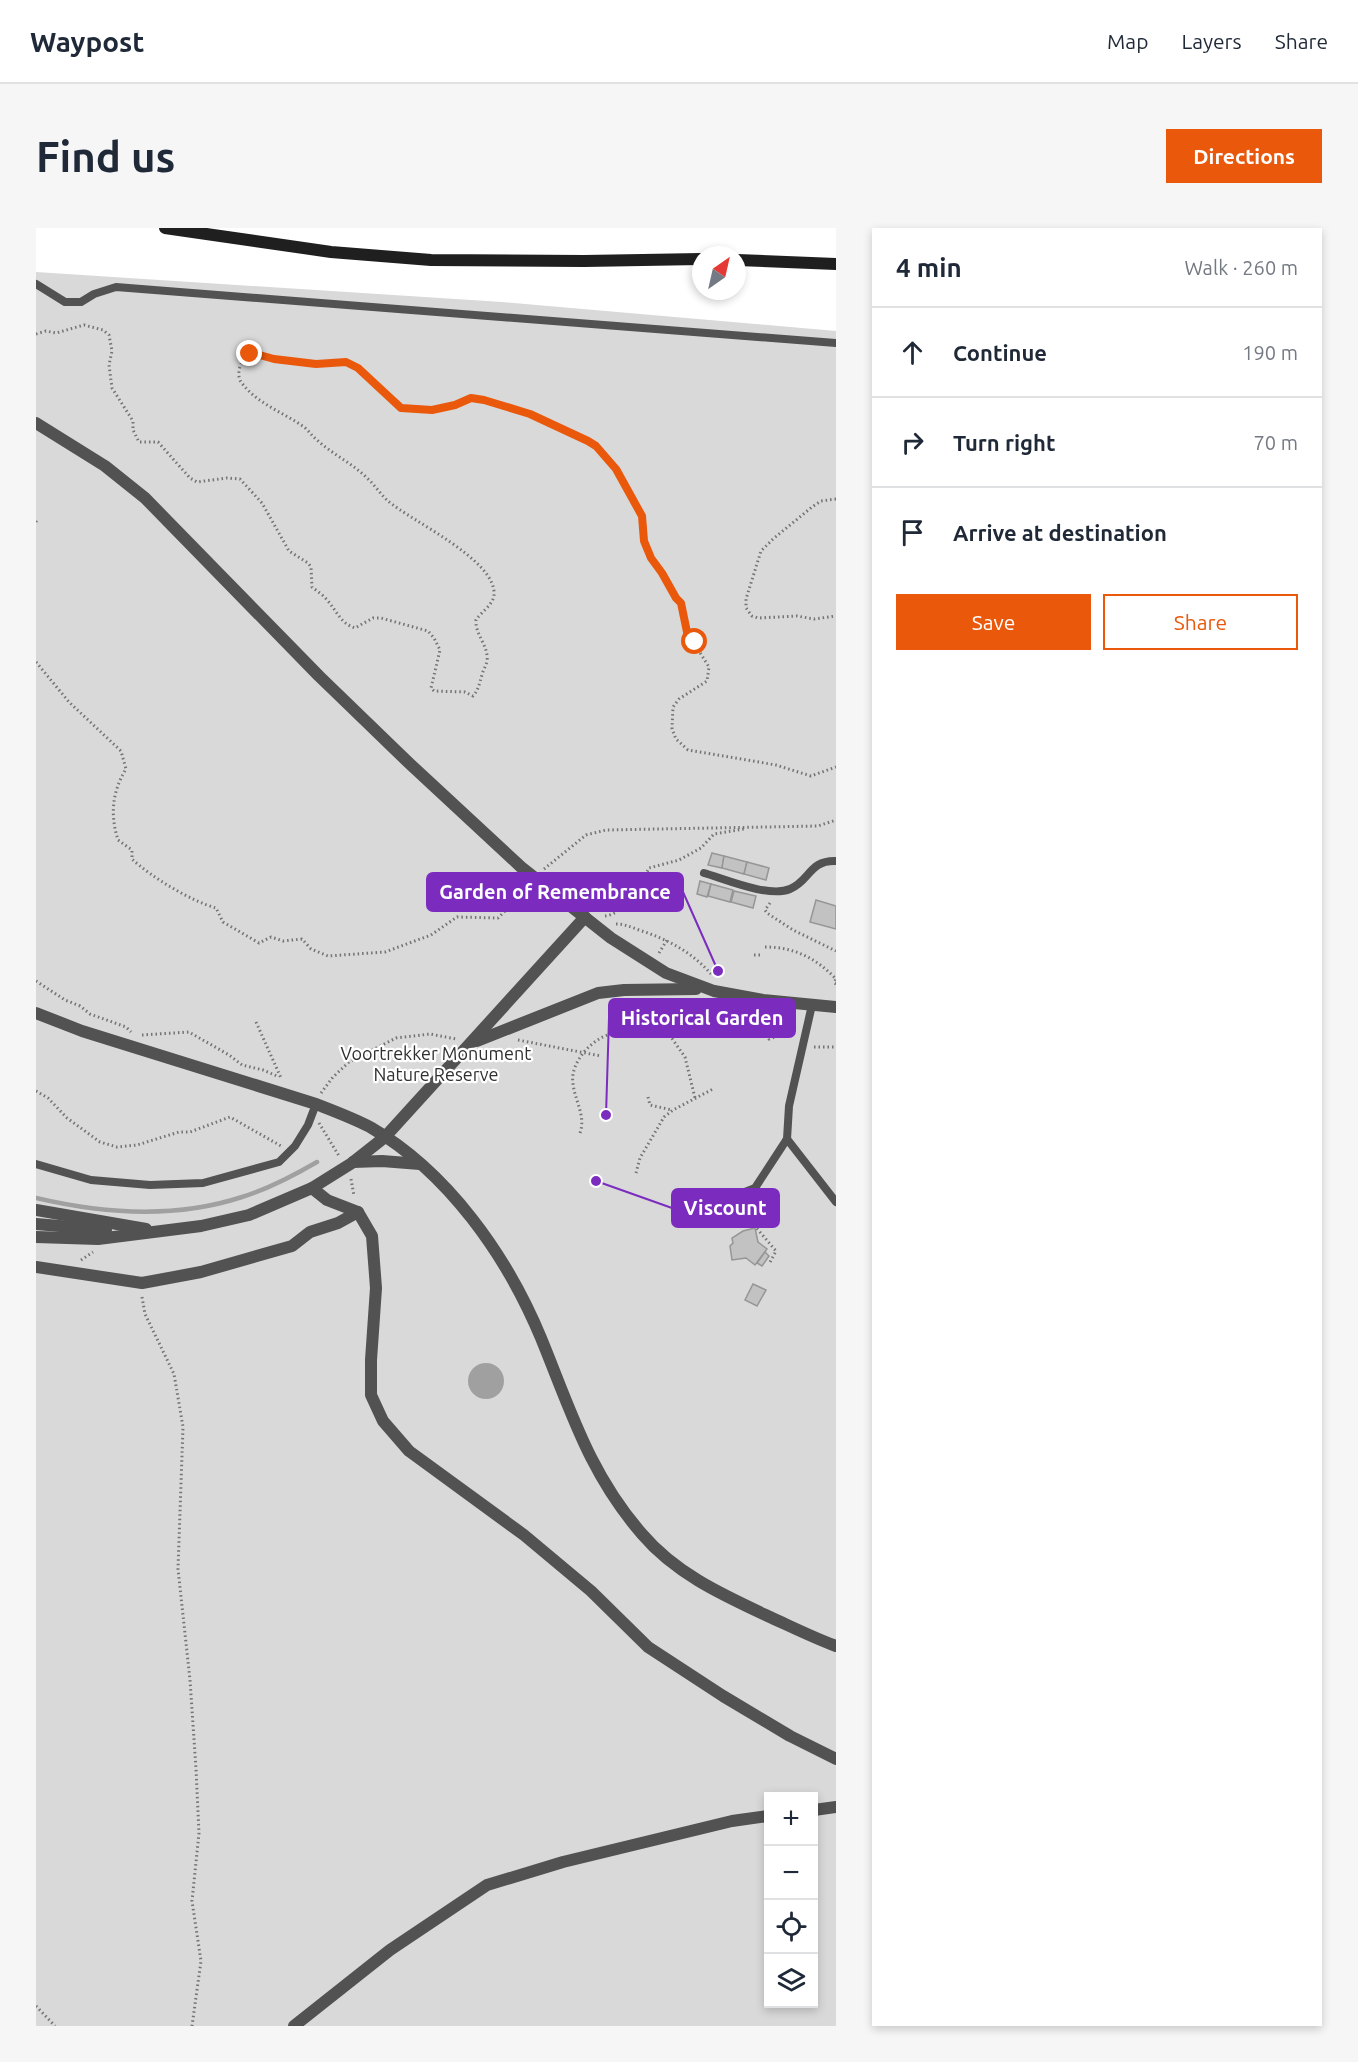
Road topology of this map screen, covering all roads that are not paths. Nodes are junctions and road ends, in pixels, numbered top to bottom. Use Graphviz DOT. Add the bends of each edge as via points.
graph roads {
  1 [pos="165,228"];
  2 [pos="692,259"];
  3 [pos="746,260"];
  4 [pos="836,264"];
  5 [pos="36,284"];
  6 [pos="836,342"];
  7 [pos="36,423"];
  8 [pos="836,861"];
  9 [pos="704,873"];
  10 [pos="585,917"];
  11 [pos="714,990"];
  12 [pos="812,1005"];
  13 [pos="836,1007"];
  14 [pos="36,1013"];
  15 [pos="462,1053"];
  16 [pos="316,1105"];
  17 [pos="385,1137"];
  18 [pos="787,1139"];
  19 [pos="346,1162"];
  20 [pos="36,1164"];
  21 [pos="420,1164"];
  22 [pos="312,1188"];
  23 [pos="755,1188"];
  24 [pos="836,1202"];
  25 [pos="36,1210"];
  26 [pos="358,1212"];
  27 [pos="36,1224"];
  28 [pos="165,1232"];
  29 [pos="36,1237"];
  30 [pos="36,1267"];
  31 [pos="836,1646"];
  32 [pos="836,1759"];
  33 [pos="836,1807"];
  34 [pos="818,1809"];
  35 [pos="764,1817"];
  36 [pos="294,2026"];
  1 -- 2 [label="main road" via="331,252 431,260"];
  3 -- 4 [label="main road"];
  5 -- 6 [label="lane" via="65,302 81,302 116,287"];
  7 -- 10 [label="street" via="105,466 145,498 410,764 521,867"];
  8 -- 9 [label="lane" via="815,866 796,886 783,891 766,891"];
  10 -- 11 [label="street" via="666,973"];
  10 -- 15 [label="street"];
  11 -- 12 [label="street"];
  11 -- 15 [label="street" via="597,993 484,1037"];
  12 -- 13 [label="street"];
  12 -- 18 [label="lane" via="789,1106"];
  14 -- 16 [label="street"];
  15 -- 17 [label="street"];
  16 -- 17 [label="street" via="345,1115"];
  16 -- 20 [label="lane" via="296,1146 279,1162 203,1183 150,1185 91,1180"];
  17 -- 19 [label="street"];
  17 -- 21 [label="street"];
  18 -- 23 [label="lane"];
  18 -- 24 [label="lane"];
  19 -- 21 [label="street"];
  19 -- 22 [label="street"];
  21 -- 31 [label="street" via="471,1216 501,1258 541,1338 594,1468 643,1536 669,1562 700,1582"];
  22 -- 26 [label="street" via="327,1200"];
  22 -- 28 [label="street" via="249,1215"];
  23 -- 23 [label="lane" via="757,1208 748,1216 737,1211 737,1196"];
  25 -- 28 [label="street"];
  26 -- 30 [label="street" via="310,1232 292,1246 201,1272 142,1283"];
  26 -- 32 [label="street" via="372,1236 376,1288 371,1395 383,1421 409,1451 524,1535 591,1591 648,1647 790,1736"];
  27 -- 28 [label="street"];
  28 -- 29 [label="street" via="98,1239"];
  33 -- 34 [label="street"];
  35 -- 36 [label="street" via="597,1854 487,1885 390,1950"];
}
